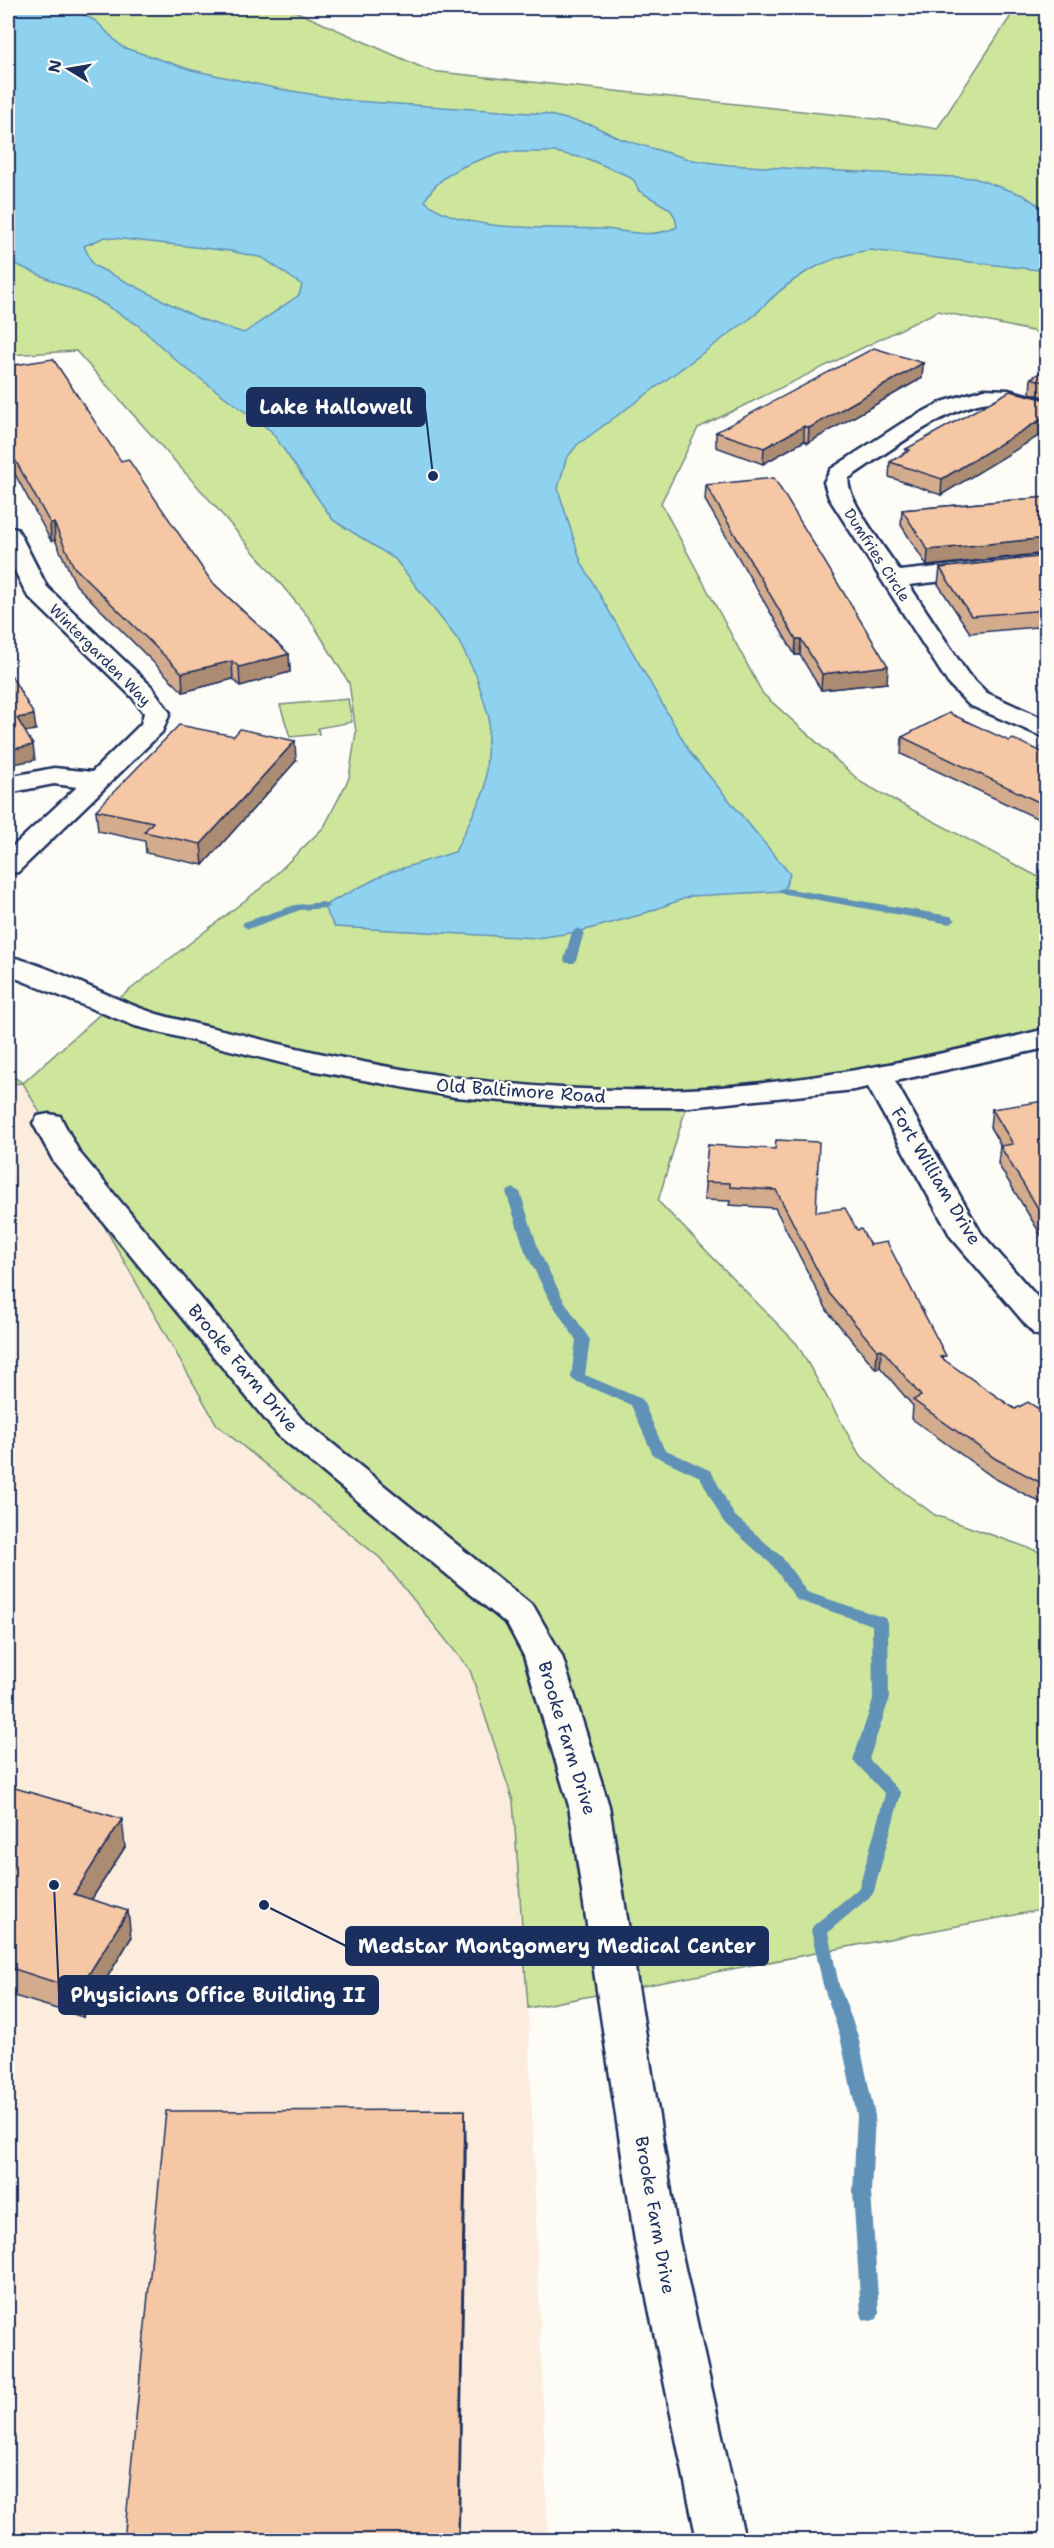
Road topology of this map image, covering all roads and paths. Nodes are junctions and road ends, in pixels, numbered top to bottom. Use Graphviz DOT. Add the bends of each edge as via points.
graph roads {
  1 [pos="1047,407"];
  2 [pos="8,534"];
  3 [pos="1047,562"];
  4 [pos="893,579"];
  5 [pos="36,590"];
  6 [pos="8,595"];
  7 [pos="1047,730"];
  8 [pos="99,781"];
  9 [pos="8,785"];
  10 [pos="8,866"];
  11 [pos="8,965"];
  12 [pos="1047,1038"];
  13 [pos="877,1076"];
  14 [pos="49,1123"];
  15 [pos="1047,1327"];
  16 [pos="721,2541"];
  1 -- 4 [label="street, Dumfries Circle" via="1004,396 960,400 839,474 841,498"];
  2 -- 5 [label="street, Wintergarden Way"];
  3 -- 4 [label="street"];
  4 -- 7 [label="street, Dumfries Circle" via="957,678 978,699"];
  5 -- 6 [label="street"];
  5 -- 8 [label="street, Wintergarden Way" via="142,692 157,713 153,726"];
  8 -- 9 [label="street" via="54,776"];
  8 -- 10 [label="street, Wintergarden Way"];
  11 -- 13 [label="street, Old Baltimore Road" via="146,1020 310,1061 455,1088 572,1098 689,1098"];
  12 -- 13 [label="street, Old Baltimore Road"];
  13 -- 15 [label="street, Fort William Drive" via="968,1237"];
  14 -- 16 [label="street, Brooke Farm Drive" via="65,1155 290,1427 521,1616 543,1656 590,1806 657,2241"];
}
